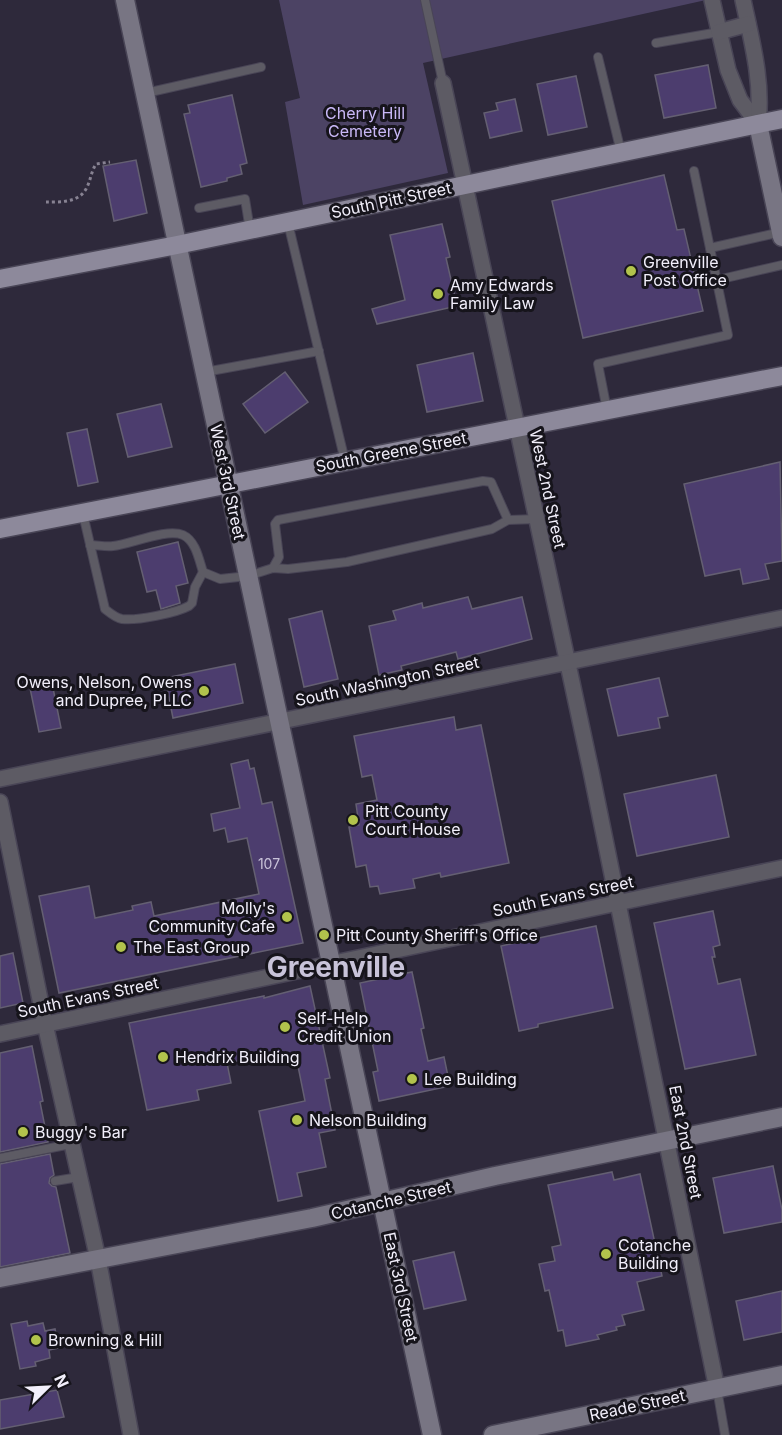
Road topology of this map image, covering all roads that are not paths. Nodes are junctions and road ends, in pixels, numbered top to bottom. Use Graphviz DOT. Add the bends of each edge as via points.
graph roads {
  1 [pos="125,0"];
  2 [pos="425,0"];
  3 [pos="712,0"];
  4 [pos="743,0"];
  5 [pos="748,24"];
  6 [pos="719,32"];
  7 [pos="656,43"];
  8 [pos="598,57"];
  9 [pos="261,67"];
  10 [pos="443,83"];
  11 [pos="144,93"];
  12 [pos="782,119"];
  13 [pos="758,124"];
  14 [pos="621,152"];
  15 [pos="694,171"];
  16 [pos="465,185"];
  17 [pos="778,199"];
  18 [pos="199,208"];
  19 [pos="288,222"];
  20 [pos="250,230"];
  21 [pos="781,235"];
  22 [pos="177,245"];
  23 [pos="710,248"];
  24 [pos="782,265"];
  25 [pos="0,279"];
  26 [pos="717,280"];
  27 [pos="319,351"];
  28 [pos="204,372"];
  29 [pos="782,376"];
  30 [pos="607,410"];
  31 [pos="517,427"];
  32 [pos="345,461"];
  33 [pos="228,484"];
  34 [pos="83,512"];
  35 [pos="537,519"];
  36 [pos="508,520"];
  37 [pos="0,529"];
  38 [pos="90,545"];
  39 [pos="273,568"];
  40 [pos="203,572"];
  41 [pos="248,576"];
  42 [pos="782,618"];
  43 [pos="567,662"];
  44 [pos="278,721"];
  45 [pos="0,778"];
  46 [pos="0,802"];
  47 [pos="782,868"];
  48 [pos="617,903"];
  49 [pos="331,963"];
  50 [pos="45,1024"];
  51 [pos="0,1034"];
  52 [pos="782,1117"];
  53 [pos="667,1142"];
  54 [pos="71,1144"];
  55 [pos="0,1158"];
  56 [pos="79,1177"];
  57 [pos="55,1181"];
  58 [pos="383,1201"];
  59 [pos="98,1259"];
  60 [pos="0,1278"];
  61 [pos="782,1375"];
  62 [pos="717,1389"];
  63 [pos="131,1435"];
  64 [pos="432,1435"];
  65 [pos="493,1435"];
  66 [pos="725,1435"];
  1 -- 11 [label="street, West 3rd Street"];
  2 -- 10 [label="lane"];
  3 -- 6 [label="street"];
  4 -- 5 [label="street"];
  5 -- 6 [label="street"];
  5 -- 13 [label="street" via="757,63"];
  6 -- 7 [label="lane"];
  6 -- 13 [label="street" via="740,100"];
  8 -- 14 [label="lane"];
  9 -- 11 [label="lane"];
  10 -- 16 [label="street, West 2nd Street"];
  11 -- 22 [label="street, West 3rd Street"];
  12 -- 13 [label="main road, South Pitt Street"];
  13 -- 14 [label="main road, South Pitt Street"];
  13 -- 17 [label="street"];
  14 -- 16 [label="main road, South Pitt Street"];
  15 -- 23 [label="lane"];
  16 -- 19 [label="main road, South Pitt Street"];
  16 -- 31 [label="street, West 2nd Street"];
  17 -- 21 [label="street"];
  18 -- 20 [label="lane" via="245,199"];
  19 -- 20 [label="main road, South Pitt Street"];
  19 -- 27 [label="lane"];
  20 -- 22 [label="main road, South Pitt Street"];
  21 -- 23 [label="lane"];
  22 -- 25 [label="main road, South Pitt Street"];
  22 -- 28 [label="street, West 3rd Street"];
  23 -- 26 [label="lane"];
  24 -- 26 [label="lane"];
  26 -- 30 [label="lane" via="728,335 598,364"];
  27 -- 28 [label="lane"];
  27 -- 32 [label="lane"];
  28 -- 33 [label="street, West 3rd Street"];
  29 -- 30 [label="main road, South Greene Street"];
  30 -- 31 [label="main road, South Greene Street"];
  31 -- 32 [label="main road, South Greene Street"];
  31 -- 35 [label="street, West 2nd Street"];
  32 -- 33 [label="main road, South Greene Street"];
  33 -- 34 [label="main road, South Greene Street"];
  33 -- 41 [label="street, West 3rd Street"];
  34 -- 37 [label="main road, South Greene Street"];
  34 -- 38 [label="lane"];
  35 -- 36 [label="lane"];
  35 -- 43 [label="street, West 2nd Street"];
  36 -- 39 [label="lane" via="492,529 347,561"];
  36 -- 39 [label="lane" via="498,492 491,482 483,481 278,520 275,524 279,557"];
  38 -- 40 [label="lane" via="113,546 170,534 183,535 198,555"];
  38 -- 40 [label="lane" via="105,609 122,619 189,606"];
  39 -- 41 [label="lane"];
  40 -- 41 [label="lane" via="220,579"];
  41 -- 44 [label="street, West 3rd Street"];
  42 -- 43 [label="street, South Washington Street"];
  43 -- 44 [label="street, South Washington Street"];
  43 -- 48 [label="street, West 2nd Street"];
  44 -- 45 [label="street, South Washington Street"];
  44 -- 49 [label="street, West 3rd Street"];
  46 -- 50 [label="street"];
  47 -- 48 [label="street, South Evans Street"];
  48 -- 49 [label="street, South Evans Street"];
  48 -- 53 [label="street, East 2nd Street"];
  49 -- 50 [label="street, South Evans Street"];
  49 -- 58 [label="street, East 3rd Street"];
  50 -- 51 [label="street, South Evans Street"];
  50 -- 54 [label="street"];
  52 -- 53 [label="street, Cotanche Street"];
  53 -- 58 [label="street, Cotanche Street"];
  53 -- 62 [label="street, East 2nd Street"];
  54 -- 55 [label="lane"];
  54 -- 56 [label="street"];
  56 -- 57 [label="lane"];
  56 -- 59 [label="street"];
  58 -- 59 [label="street, Cotanche Street"];
  58 -- 64 [label="street, East 3rd Street"];
  59 -- 60 [label="street, Cotanche Street"];
  59 -- 63 [label="street"];
  61 -- 62 [label="street, Reade Street"];
  62 -- 65 [label="street, Reade Street"];
  62 -- 66 [label="lane"];
}
